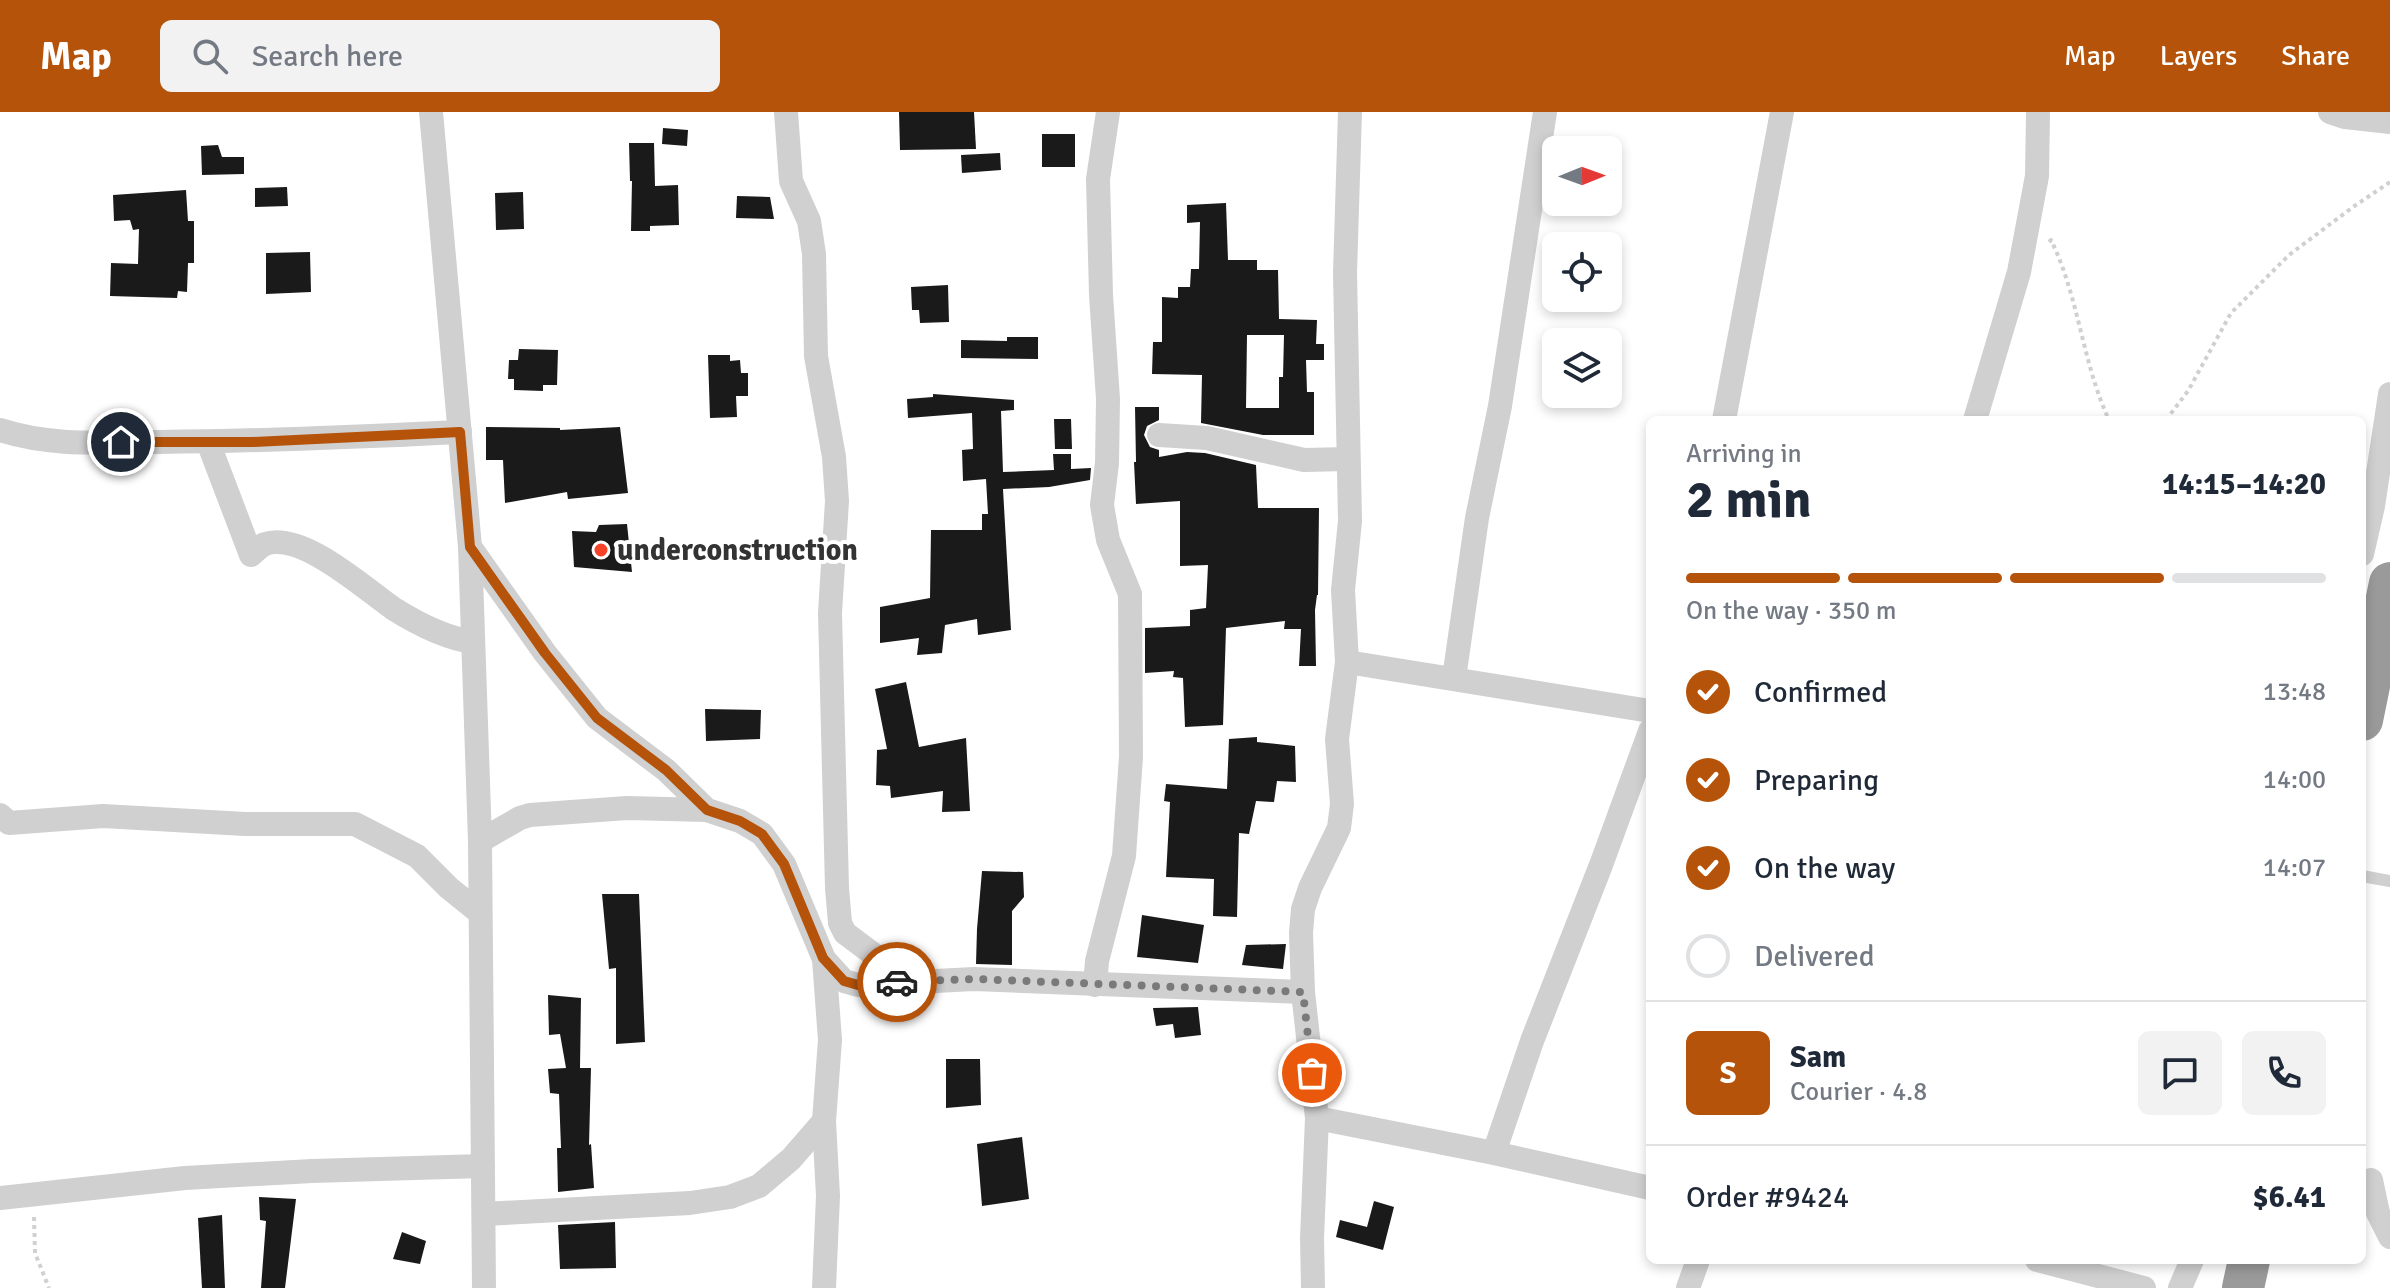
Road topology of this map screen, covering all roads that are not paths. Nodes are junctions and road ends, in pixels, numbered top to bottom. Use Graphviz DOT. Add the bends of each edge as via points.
graph roads {
  1 [pos="431,112"];
  2 [pos="786,112"];
  3 [pos="1108,112"];
  4 [pos="1350,112"];
  5 [pos="1545,112"];
  6 [pos="1782,112"];
  7 [pos="2038,112"];
  8 [pos="2330,112"];
  9 [pos="2390,122"];
  10 [pos="2390,394"];
  11 [pos="1725,416"];
  12 [pos="1976,416"];
  13 [pos="0,430"];
  14 [pos="460,432"];
  15 [pos="1159,435"];
  16 [pos="208,442"];
  17 [pos="1348,459"];
  18 [pos="2366,537"];
  19 [pos="470,547"];
  20 [pos="2390,583"];
  21 [pos="473,642"];
  22 [pos="1347,662"];
  23 [pos="1454,678"];
  24 [pos="2366,700"];
  25 [pos="1646,710"];
  26 [pos="1646,742"];
  27 [pos="707,810"];
  28 [pos="0,815"];
  29 [pos="480,841"];
  30 [pos="2366,877"];
  31 [pos="2390,881"];
  32 [pos="480,913"];
  33 [pos="824,959"];
  34 [pos="909,981"];
  35 [pos="1095,985"];
  36 [pos="1303,992"];
  37 [pos="1317,1118"];
  38 [pos="824,1121"];
  39 [pos="1494,1153"];
  40 [pos="483,1166"];
  41 [pos="2374,1181"];
  42 [pos="1646,1187"];
  43 [pos="0,1198"];
  44 [pos="484,1214"];
  45 [pos="2390,1237"];
  46 [pos="1697,1264"];
  47 [pos="2052,1264"];
  48 [pos="2190,1264"];
  49 [pos="2248,1264"];
  50 [pos="484,1288"];
  51 [pos="824,1288"];
  52 [pos="1313,1288"];
  53 [pos="1688,1288"];
  54 [pos="2144,1288"];
  55 [pos="2180,1288"];
  56 [pos="2243,1288"];
  1 -- 14 [label="street"];
  2 -- 34 [label="street" via="791,181 809,221 814,254 816,356 837,501 830,613 840,923 845,933"];
  3 -- 35 [label="street" via="1098,179 1108,399 1102,505 1108,540 1130,594 1131,757 1124,856"];
  4 -- 17 [label="street" via="1345,273"];
  5 -- 23 [label="street"];
  6 -- 11 [label="street"];
  7 -- 12 [label="street" via="2037,176 2019,272"];
  8 -- 9 [label="street"];
  10 -- 18 [label="street"];
  13 -- 16 [label="street" via="63,442"];
  14 -- 16 [label="street"];
  14 -- 19 [label="street"];
  15 -- 17 [label="street" via="1207,438 1304,460"];
  16 -- 21 [label="street" via="251,555 263,544 290,543 329,562 414,620 456,640"];
  17 -- 22 [label="street" via="1350,521 1343,590"];
  19 -- 21 [label="street"];
  19 -- 27 [label="street" via="597,718 666,770"];
  20 -- 24 [label="highway"];
  21 -- 29 [label="street"];
  22 -- 23 [label="street"];
  22 -- 36 [label="street" via="1337,739 1339,828 1303,909"];
  23 -- 25 [label="street"];
  26 -- 39 [label="street"];
  27 -- 29 [label="street" via="627,808 530,815"];
  27 -- 33 [label="street" via="762,834 784,864"];
  28 -- 32 [label="street" via="9,823 103,816 355,824 417,856"];
  29 -- 32 [label="street"];
  30 -- 31 [label="lane"];
  32 -- 40 [label="street"];
  33 -- 34 [label="street" via="844,981 858,985"];
  33 -- 38 [label="street" via="830,1040"];
  34 -- 35 [label="street"];
  35 -- 36 [label="street"];
  36 -- 37 [label="street"];
  37 -- 39 [label="street"];
  37 -- 52 [label="street"];
  38 -- 44 [label="street" via="759,1186 730,1197"];
  38 -- 51 [label="street"];
  39 -- 42 [label="street"];
  40 -- 43 [label="street" via="244,1174"];
  40 -- 44 [label="street"];
  41 -- 45 [label="street" via="2378,1213"];
  44 -- 50 [label="street"];
  46 -- 53 [label="street"];
  47 -- 54 [label="street"];
  48 -- 55 [label="street"];
  49 -- 56 [label="highway"];
}
